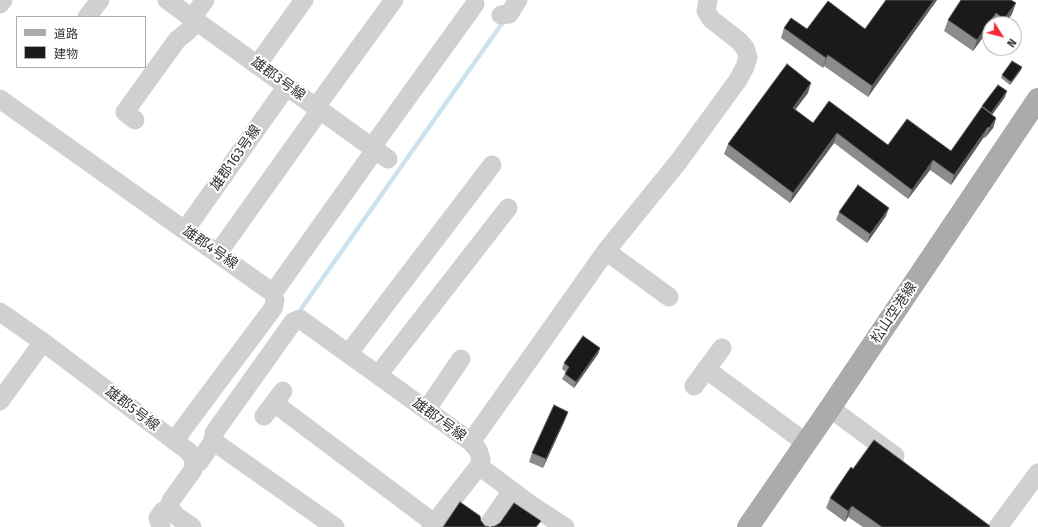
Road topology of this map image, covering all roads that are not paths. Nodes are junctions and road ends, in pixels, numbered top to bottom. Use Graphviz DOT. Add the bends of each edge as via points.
graph roads {
  1 [pos="3,0"];
  2 [pos="100,0"];
  3 [pos="167,0"];
  4 [pos="205,0"];
  5 [pos="394,0"];
  6 [pos="708,0"];
  7 [pos="0,4"];
  8 [pos="306,4"];
  9 [pos="476,4"];
  10 [pos="88,16"];
  11 [pos="194,19"];
  12 [pos="257,64"];
  13 [pos="287,86"];
  14 [pos="0,98"];
  15 [pos="1038,99"];
  16 [pos="318,109"];
  17 [pos="135,120"];
  18 [pos="378,152"];
  19 [pos="492,165"];
  20 [pos="508,216"];
  21 [pos="185,230"];
  22 [pos="606,251"];
  23 [pos="218,253"];
  24 [pos="273,293"];
  25 [pos="669,297"];
  26 [pos="0,312"];
  27 [pos="43,342"];
  28 [pos="722,348"];
  29 [pos="348,354"];
  30 [pos="461,359"];
  31 [pos="706,369"];
  32 [pos="378,375"];
  33 [pos="694,386"];
  34 [pos="0,401"];
  35 [pos="274,403"];
  36 [pos="830,408"];
  37 [pos="427,410"];
  38 [pos="174,440"];
  39 [pos="213,441"];
  40 [pos="471,442"];
  41 [pos="806,443"];
  42 [pos="194,463"];
  43 [pos="479,466"];
  44 [pos="910,467"];
  45 [pos="1038,473"];
  46 [pos="512,491"];
  47 [pos="170,508"];
  48 [pos="433,525"];
  49 [pos="161,527"];
  50 [pos="192,527"];
  51 [pos="335,527"];
  52 [pos="487,527"];
  53 [pos="565,527"];
  54 [pos="748,527"];
  55 [pos="998,527"];
  1 -- 7 [label="street"];
  2 -- 10 [label="street"];
  3 -- 11 [label="street, 雄郡3号線"];
  4 -- 11 [label="street"];
  5 -- 16 [label="street"];
  6 -- 22 [label="street" via="706,11 711,19 745,48 748,57 745,67 679,161"];
  8 -- 12 [label="street"];
  9 -- 18 [label="street"];
  11 -- 12 [label="street, 雄郡3号線"];
  11 -- 17 [label="street" via="190,30 177,40 125,112"];
  12 -- 13 [label="street, 雄郡3号線"];
  13 -- 16 [label="street, 雄郡3号線"];
  13 -- 21 [label="street, 雄郡163号線"];
  14 -- 21 [label="street, 雄郡4号線"];
  15 -- 36 [label="main road, 松山空港線"];
  16 -- 18 [label="street, 雄郡3号線"];
  16 -- 23 [label="street"];
  18 -- 24 [label="street"];
  19 -- 29 [label="street"];
  20 -- 32 [label="street"];
  21 -- 23 [label="street, 雄郡4号線"];
  22 -- 25 [label="street"];
  22 -- 40 [label="street"];
  23 -- 24 [label="street, 雄郡4号線"];
  24 -- 38 [label="street" via="275,300 271,311"];
  26 -- 27 [label="street, 雄郡5号線"];
  27 -- 34 [label="street"];
  27 -- 38 [label="street, 雄郡5号線"];
  28 -- 31 [label="street"];
  29 -- 32 [label="street, 雄郡7号線"];
  29 -- 39 [label="street, 雄郡7号線" via="300,319 293,322 214,433"];
  30 -- 37 [label="street"];
  31 -- 33 [label="street"];
  31 -- 41 [label="street"];
  32 -- 37 [label="street, 雄郡7号線"];
  35 -- 48 [label="street"];
  36 -- 41 [label="main road, 松山空港線"];
  36 -- 44 [label="street"];
  37 -- 40 [label="street, 雄郡7号線"];
  38 -- 42 [label="street, 雄郡5号線" via="188,451"];
  39 -- 42 [label="street" via="199,462"];
  39 -- 51 [label="street"];
  40 -- 43 [label="street, 雄郡7号線" via="478,450 481,459"];
  41 -- 54 [label="main road, 松山空港線"];
  42 -- 47 [label="street" via="193,470 172,499"];
  43 -- 46 [label="street"];
  43 -- 48 [label="street"];
  45 -- 55 [label="street"];
  46 -- 52 [label="street"];
  46 -- 53 [label="street"];
  47 -- 49 [label="street" via="163,511 158,518"];
  47 -- 50 [label="street" via="175,515"];
}
